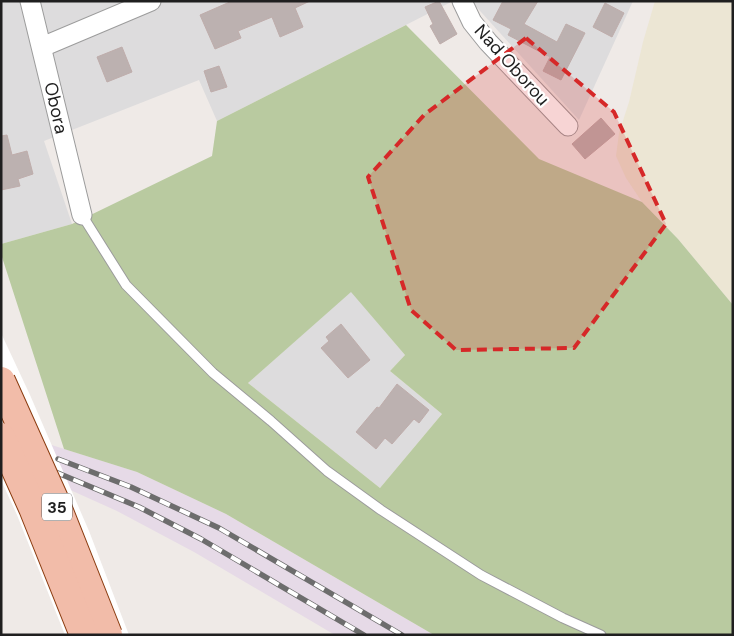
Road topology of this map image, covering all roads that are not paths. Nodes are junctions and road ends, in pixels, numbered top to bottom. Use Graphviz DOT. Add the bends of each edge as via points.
graph roads {
  1 [pos="30,1"];
  2 [pos="151,1"];
  3 [pos="462,1"];
  4 [pos="42,47"];
  5 [pos="568,126"];
  6 [pos="82,215"];
  7 [pos="1,381"];
  8 [pos="1,437"];
  9 [pos="84,635"];
  10 [pos="108,635"];
  11 [pos="601,635"];
  1 -- 4 [label="street, Obora"];
  2 -- 4 [label="street"];
  3 -- 5 [label="street, Nad Oborou" via="472,22 483,35"];
  4 -- 6 [label="street, Obora"];
  6 -- 11 [label="lane" via="126,285 213,373 327,471 481,575"];
  7 -- 10 [label="main road, 35, bridge" via="54,499"];
  8 -- 9 [label="main road, 35, bridge"];
}
